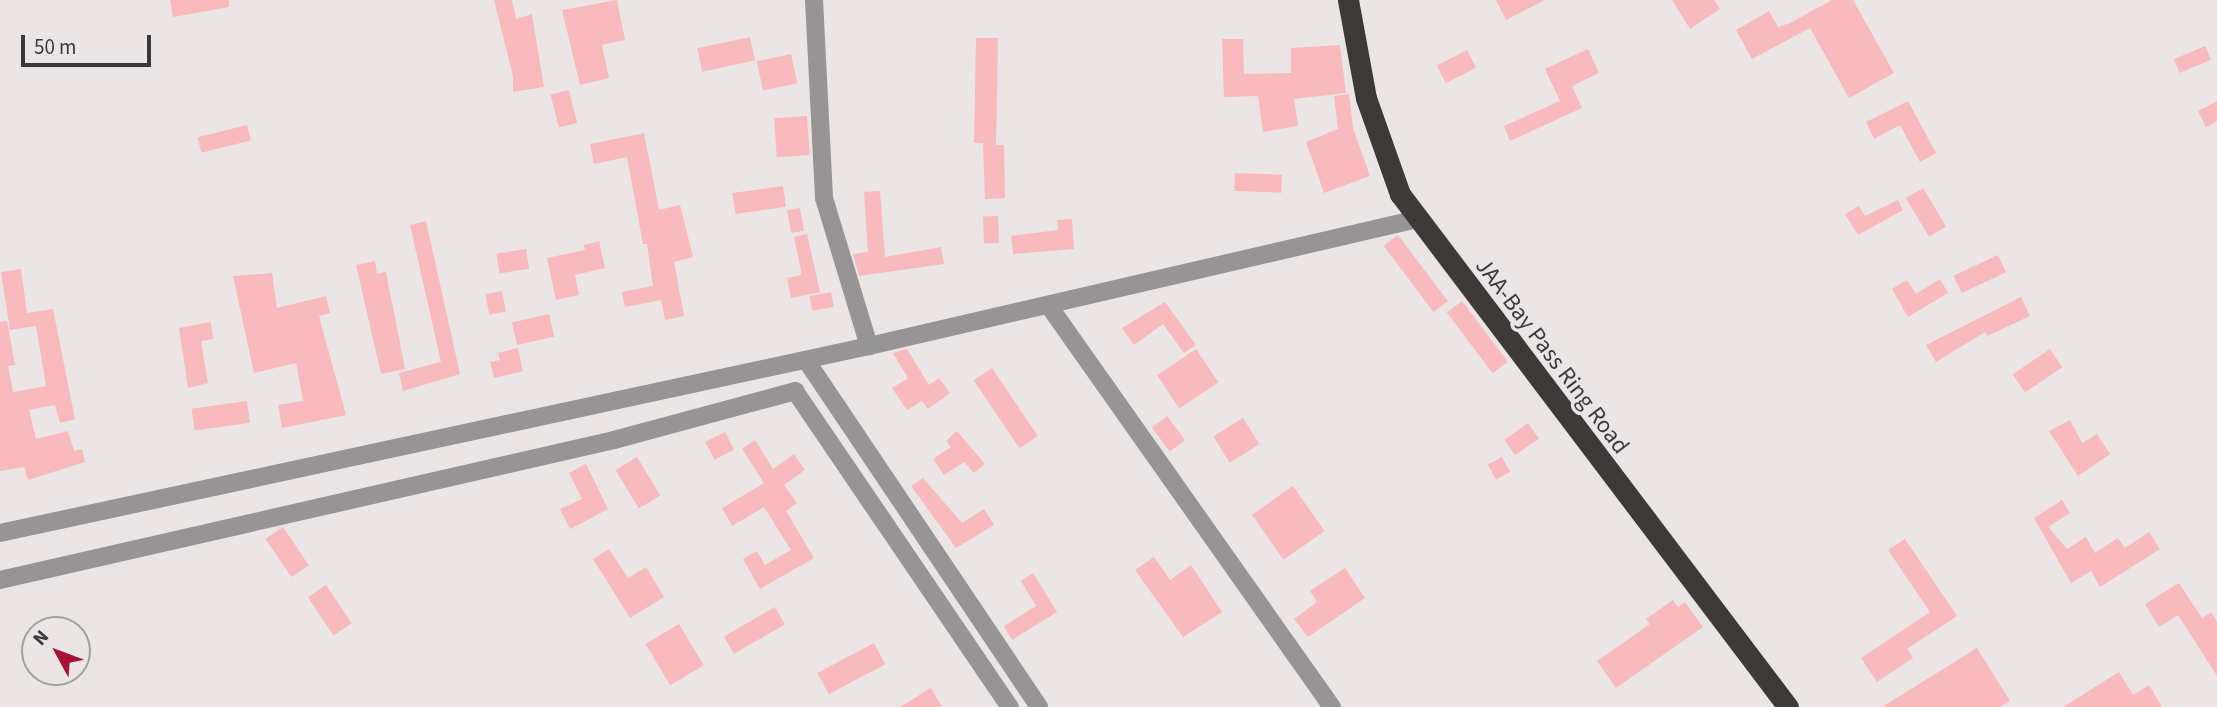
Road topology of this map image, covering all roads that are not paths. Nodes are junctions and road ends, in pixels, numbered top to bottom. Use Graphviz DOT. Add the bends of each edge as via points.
graph roads {
  1 [pos="814,0"];
  2 [pos="1348,0"];
  3 [pos="1418,219"];
  4 [pos="1049,306"];
  5 [pos="869,346"];
  6 [pos="806,360"];
  7 [pos="0,533"];
  8 [pos="0,580"];
  9 [pos="1010,707"];
  10 [pos="1039,707"];
  11 [pos="1332,707"];
  12 [pos="1788,707"];
  1 -- 5 [label="street" via="824,198"];
  2 -- 3 [label="highway, JAA-Bay Pass Ring Road" via="1366,98 1399,194"];
  3 -- 4 [label="street"];
  3 -- 12 [label="highway, JAA-Bay Pass Ring Road"];
  4 -- 5 [label="street"];
  4 -- 11 [label="street"];
  5 -- 6 [label="street"];
  6 -- 7 [label="street"];
  6 -- 10 [label="street"];
  8 -- 9 [label="street" via="614,440 795,391"];
}
